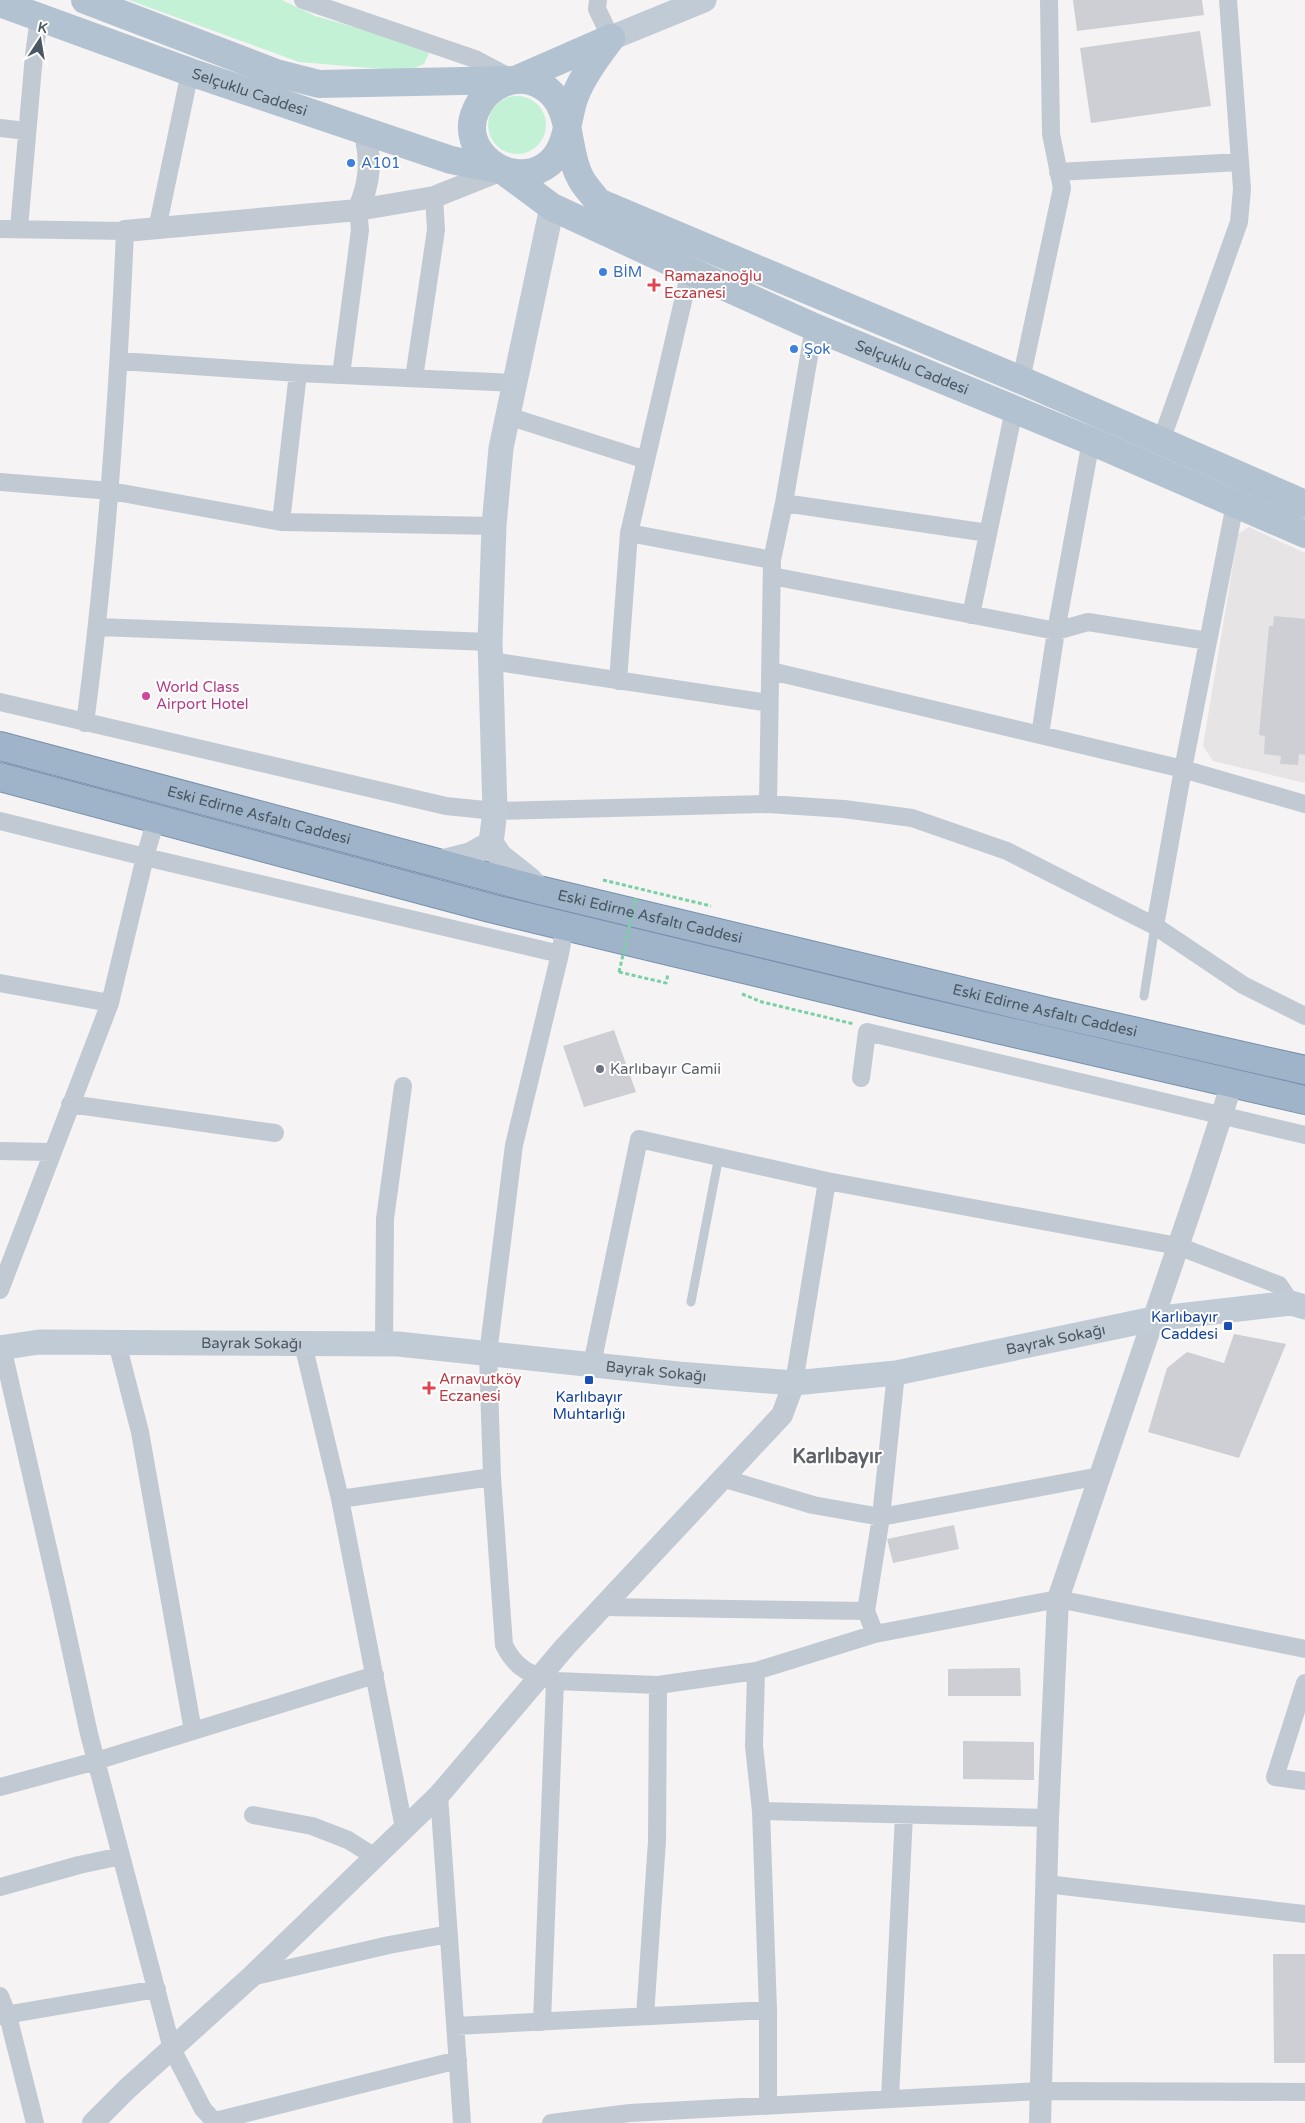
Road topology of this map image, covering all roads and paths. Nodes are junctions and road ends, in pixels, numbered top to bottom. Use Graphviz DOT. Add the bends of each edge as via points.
graph roads {
  1 [pos="85,0"];
  2 [pos="303,0"];
  3 [pos="598,0"];
  4 [pos="704,0"];
  5 [pos="1049,0"];
  6 [pos="1228,0"];
  7 [pos="0,3"];
  8 [pos="39,18"];
  9 [pos="611,38"];
  10 [pos="190,72"];
  11 [pos="515,80"];
  12 [pos="566,125"];
  13 [pos="0,128"];
  14 [pos="27,131"];
  15 [pos="364,131"];
  16 [pos="1240,162"];
  17 [pos="502,170"];
  18 [pos="1058,172"];
  19 [pos="434,197"];
  20 [pos="552,207"];
  21 [pos="358,210"];
  22 [pos="19,228"];
  23 [pos="0,229"];
  24 [pos="157,229"];
  25 [pos="125,231"];
  26 [pos="690,271"];
  27 [pos="814,327"];
  28 [pos="120,361"];
  29 [pos="298,373"];
  30 [pos="341,375"];
  31 [pos="414,378"];
  32 [pos="1022,380"];
  33 [pos="514,383"];
  34 [pos="1014,410"];
  35 [pos="508,416"];
  36 [pos="1092,441"];
  37 [pos="1161,441"];
  38 [pos="646,460"];
  39 [pos="0,482"];
  40 [pos="111,491"];
  41 [pos="784,504"];
  42 [pos="1235,504"];
  43 [pos="1305,504"];
  44 [pos="281,522"];
  45 [pos="494,526"];
  46 [pos="628,533"];
  47 [pos="988,533"];
  48 [pos="1305,534"];
  49 [pos="772,568"];
  50 [pos="972,615"];
  51 [pos="98,627"];
  52 [pos="1056,631"];
  53 [pos="1208,641"];
  54 [pos="491,652"];
  55 [pos="771,671"];
  56 [pos="618,681"];
  57 [pos="0,702"];
  58 [pos="769,703"];
  59 [pos="85,723"];
  60 [pos="1040,735"];
  61 [pos="0,746"];
  62 [pos="1183,769"];
  63 [pos="0,777"];
  64 [pos="768,804"];
  65 [pos="1305,804"];
  66 [pos="495,811"];
  67 [pos="156,819"];
  68 [pos="0,821"];
  69 [pos="491,843"];
  70 [pos="145,857"];
  71 [pos="438,863"];
  72 [pos="540,890"];
  73 [pos="636,898"];
  74 [pos="565,926"];
  75 [pos="1155,926"];
  76 [pos="560,954"];
  77 [pos="669,971"];
  78 [pos="0,983"];
  79 [pos="1144,996"];
  80 [pos="110,1003"];
  81 [pos="1305,1016"];
  82 [pos="1305,1070"];
  83 [pos="861,1078"];
  84 [pos="1232,1083"];
  85 [pos="403,1086"];
  86 [pos="1305,1100"];
  87 [pos="70,1104"];
  88 [pos="1221,1116"];
  89 [pos="276,1134"];
  90 [pos="1305,1135"];
  91 [pos="0,1151"];
  92 [pos="52,1152"];
  93 [pos="719,1156"];
  94 [pos="827,1181"];
  95 [pos="1178,1246"];
  96 [pos="0,1290"];
  97 [pos="691,1302"];
  98 [pos="1298,1305"];
  99 [pos="1153,1319"];
  100 [pos="117,1343"];
  101 [pos="303,1344"];
  102 [pos="384,1344"];
  103 [pos="1,1348"];
  104 [pos="488,1354"];
  105 [pos="592,1364"];
  106 [pos="896,1373"];
  107 [pos="794,1383"];
  108 [pos="1100,1476"];
  109 [pos="492,1477"];
  110 [pos="722,1478"];
  111 [pos="340,1499"];
  112 [pos="881,1517"];
  113 [pos="1058,1598"];
  114 [pos="605,1607"];
  115 [pos="866,1611"];
  116 [pos="875,1634"];
  117 [pos="1305,1649"];
  118 [pos="756,1671"];
  119 [pos="375,1675"];
  120 [pos="547,1679"];
  121 [pos="1305,1683"];
  122 [pos="658,1685"];
  123 [pos="194,1731"];
  124 [pos="96,1761"];
  125 [pos="1305,1781"];
  126 [pos="0,1788"];
  127 [pos="439,1795"];
  128 [pos="760,1811"];
  129 [pos="253,1815"];
  130 [pos="904,1815"];
  131 [pos="1048,1818"];
  132 [pos="404,1828"];
  133 [pos="121,1856"];
  134 [pos="375,1857"];
  135 [pos="1046,1884"];
  136 [pos="0,1887"];
  137 [pos="1305,1914"];
  138 [pos="449,1934"];
  139 [pos="251,1977"];
  140 [pos="157,1989"];
  141 [pos="0,1996"];
  142 [pos="768,2010"];
  143 [pos="4,2016"];
  144 [pos="645,2016"];
  145 [pos="542,2022"];
  146 [pos="456,2026"];
  147 [pos="172,2048"];
  148 [pos="458,2060"];
  149 [pos="1041,2091"];
  150 [pos="1305,2092"];
  151 [pos="890,2098"];
  152 [pos="768,2105"];
  153 [pos="630,2118"];
  154 [pos="215,2122"];
  155 [pos="35,2123"];
  156 [pos="92,2123"];
  157 [pos="462,2123"];
  158 [pos="551,2123"];
  159 [pos="1040,2123"];
  1 -- 11 [label="main road, Selçuklu Caddesi" via="276,73 319,84"];
  2 -- 11 [label="street" via="475,59"];
  3 -- 9 [label="street" via="597,9"];
  4 -- 9 [label="main road"];
  5 -- 18 [label="street" via="1051,134"];
  6 -- 16 [label="street"];
  7 -- 8 [label="main road, Selçuklu Caddesi"];
  8 -- 10 [label="main road, Selçuklu Caddesi"];
  8 -- 14 [label="street"];
  9 -- 11 [label="main road"];
  9 -- 12 [label="main road" via="575,96"];
  10 -- 15 [label="main road, Selçuklu Caddesi"];
  10 -- 24 [label="street"];
  11 -- 12 [label="main road, Selçuklu Caddesi" via="542,86 554,96 563,109"];
  11 -- 17 [label="main road, Selçuklu Caddesi" via="501,83 489,91 474,114 472,130 476,145 485,159"];
  12 -- 17 [label="main road, Selçuklu Caddesi" via="564,141 545,166 530,172"];
  12 -- 32 [label="main road, Selçuklu Caddesi" via="580,177 598,202"];
  13 -- 14 [label="street"];
  14 -- 22 [label="street"];
  15 -- 17 [label="main road, Selçuklu Caddesi" via="451,160"];
  15 -- 21 [label="street" via="369,151 367,190"];
  16 -- 18 [label="street"];
  16 -- 37 [label="street" via="1239,222"];
  17 -- 19 [label="street"];
  17 -- 20 [label="main road, Selçuklu Caddesi"];
  18 -- 32 [label="street" via="1062,188"];
  19 -- 21 [label="street"];
  19 -- 31 [label="street" via="436,230"];
  20 -- 26 [label="main road, Selçuklu Caddesi"];
  20 -- 33 [label="main road"];
  21 -- 24 [label="street"];
  21 -- 30 [label="street" via="360,230"];
  22 -- 23 [label="street"];
  22 -- 25 [label="street"];
  24 -- 25 [label="street"];
  25 -- 28 [label="street"];
  26 -- 27 [label="main road, Selçuklu Caddesi"];
  26 -- 38 [label="street"];
  27 -- 34 [label="main road, Selçuklu Caddesi"];
  27 -- 41 [label="street"];
  28 -- 29 [label="street"];
  28 -- 40 [label="street"];
  29 -- 30 [label="street"];
  29 -- 44 [label="street"];
  30 -- 31 [label="street"];
  31 -- 33 [label="street"];
  32 -- 37 [label="main road, Selçuklu Caddesi"];
  33 -- 35 [label="main road"];
  34 -- 36 [label="main road, Selçuklu Caddesi"];
  34 -- 47 [label="street"];
  35 -- 38 [label="street"];
  35 -- 45 [label="main road" via="501,448"];
  36 -- 42 [label="main road, Selçuklu Caddesi"];
  36 -- 52 [label="street"];
  37 -- 43 [label="main road, Selçuklu Caddesi"];
  38 -- 46 [label="street"];
  39 -- 40 [label="street"];
  40 -- 44 [label="street"];
  40 -- 51 [label="street"];
  41 -- 47 [label="street"];
  41 -- 49 [label="street"];
  42 -- 48 [label="main road, Selçuklu Caddesi"];
  42 -- 53 [label="street"];
  44 -- 45 [label="street"];
  45 -- 54 [label="main road"];
  46 -- 49 [label="street"];
  46 -- 56 [label="street"];
  47 -- 50 [label="street"];
  49 -- 50 [label="street"];
  49 -- 55 [label="street"];
  50 -- 52 [label="street"];
  51 -- 54 [label="street"];
  51 -- 59 [label="street"];
  52 -- 53 [label="street" via="1088,622"];
  52 -- 60 [label="street"];
  53 -- 62 [label="street"];
  54 -- 56 [label="street"];
  54 -- 66 [label="main road"];
  55 -- 58 [label="street"];
  55 -- 60 [label="street"];
  56 -- 58 [label="street"];
  57 -- 59 [label="street"];
  58 -- 64 [label="street"];
  59 -- 66 [label="street" via="392,795 446,806"];
  60 -- 62 [label="street"];
  61 -- 71 [label="highway, Eski Edirne Asfaltı Caddesi"];
  62 -- 65 [label="street"];
  62 -- 75 [label="street"];
  63 -- 67 [label="highway, Eski Edirne Asfaltı Caddesi"];
  64 -- 66 [label="street"];
  64 -- 75 [label="street" via="912,818 1007,851"];
  66 -- 69 [label="main road"];
  67 -- 70 [label="street"];
  67 -- 74 [label="highway, Eski Edirne Asfaltı Caddesi"];
  68 -- 70 [label="street"];
  69 -- 71 [label="main road" via="470,855"];
  69 -- 72 [label="main road" via="500,856"];
  70 -- 76 [label="street"];
  70 -- 80 [label="street"];
  71 -- 72 [label="highway, Eski Edirne Asfaltı Caddesi"];
  72 -- 82 [label="highway, Eski Edirne Asfaltı Caddesi"];
  73 -- 77 [label="path, bridge" via="619,972 666,983"];
  74 -- 76 [label="street"];
  74 -- 84 [label="highway, Eski Edirne Asfaltı Caddesi"];
  75 -- 79 [label="lane"];
  75 -- 81 [label="street" via="1242,985"];
  76 -- 104 [label="street" via="514,1145"];
  78 -- 80 [label="street"];
  80 -- 87 [label="street"];
  83 -- 88 [label="street" via="867,1032"];
  84 -- 86 [label="highway, Eski Edirne Asfaltı Caddesi"];
  84 -- 88 [label="street"];
  85 -- 102 [label="street" via="385,1219"];
  87 -- 89 [label="street"];
  87 -- 92 [label="street"];
  88 -- 90 [label="street"];
  88 -- 95 [label="street"];
  91 -- 92 [label="street"];
  92 -- 96 [label="street"];
  93 -- 94 [label="street"];
  93 -- 97 [label="lane"];
  93 -- 105 [label="street" via="639,1139"];
  94 -- 95 [label="street"];
  94 -- 107 [label="street"];
  95 -- 98 [label="street" via="1279,1285"];
  95 -- 99 [label="street"];
  98 -- 99 [label="main road, Bayrak Sokağı"];
  99 -- 106 [label="main road, Bayrak Sokağı"];
  99 -- 108 [label="street"];
  100 -- 101 [label="main road, Bayrak Sokağı"];
  100 -- 103 [label="main road, Bayrak Sokağı" via="39,1342"];
  100 -- 123 [label="street" via="140,1432"];
  101 -- 102 [label="main road, Bayrak Sokağı"];
  101 -- 111 [label="street"];
  102 -- 104 [label="main road, Bayrak Sokağı"];
  103 -- 124 [label="street"];
  104 -- 105 [label="main road, Bayrak Sokağı"];
  104 -- 109 [label="street"];
  105 -- 107 [label="main road, Bayrak Sokağı"];
  106 -- 107 [label="main road, Bayrak Sokağı"];
  106 -- 112 [label="street"];
  107 -- 110 [label="street" via="782,1415"];
  108 -- 112 [label="street"];
  108 -- 113 [label="street"];
  109 -- 111 [label="street"];
  109 -- 120 [label="street" via="504,1645 518,1666"];
  110 -- 112 [label="street" via="813,1505"];
  110 -- 114 [label="street"];
  111 -- 119 [label="street"];
  112 -- 115 [label="street"];
  113 -- 116 [label="street"];
  113 -- 117 [label="street"];
  113 -- 131 [label="street"];
  114 -- 115 [label="street"];
  114 -- 120 [label="street" via="565,1648"];
  115 -- 116 [label="street"];
  116 -- 118 [label="street"];
  118 -- 122 [label="street"];
  118 -- 128 [label="street" via="754,1746"];
  119 -- 123 [label="street"];
  119 -- 132 [label="street"];
  120 -- 122 [label="street"];
  120 -- 127 [label="street"];
  120 -- 145 [label="street"];
  121 -- 125 [label="street" via="1274,1777"];
  122 -- 144 [label="street" via="657,1841"];
  123 -- 124 [label="street"];
  124 -- 126 [label="street"];
  124 -- 133 [label="street"];
  127 -- 132 [label="street"];
  127 -- 138 [label="street"];
  128 -- 130 [label="street"];
  128 -- 142 [label="street"];
  129 -- 134 [label="street" via="312,1826 348,1840"];
  130 -- 131 [label="street"];
  130 -- 151 [label="street"];
  131 -- 135 [label="street"];
  132 -- 134 [label="street"];
  133 -- 136 [label="street"];
  133 -- 140 [label="street"];
  134 -- 139 [label="street"];
  135 -- 137 [label="street"];
  135 -- 149 [label="street"];
  138 -- 139 [label="street"];
  138 -- 146 [label="street"];
  139 -- 147 [label="street"];
  140 -- 143 [label="street"];
  140 -- 147 [label="street"];
  141 -- 143 [label="street"];
  142 -- 144 [label="street"];
  142 -- 152 [label="street"];
  143 -- 155 [label="street"];
  144 -- 145 [label="street"];
  145 -- 146 [label="street"];
  146 -- 148 [label="street"];
  147 -- 154 [label="street" via="203,2109"];
  147 -- 156 [label="street"];
  148 -- 154 [label="street"];
  148 -- 157 [label="street"];
  149 -- 150 [label="street"];
  149 -- 151 [label="street"];
  149 -- 159 [label="street"];
  151 -- 152 [label="street"];
  152 -- 153 [label="street"];
  153 -- 158 [label="street"];
}
